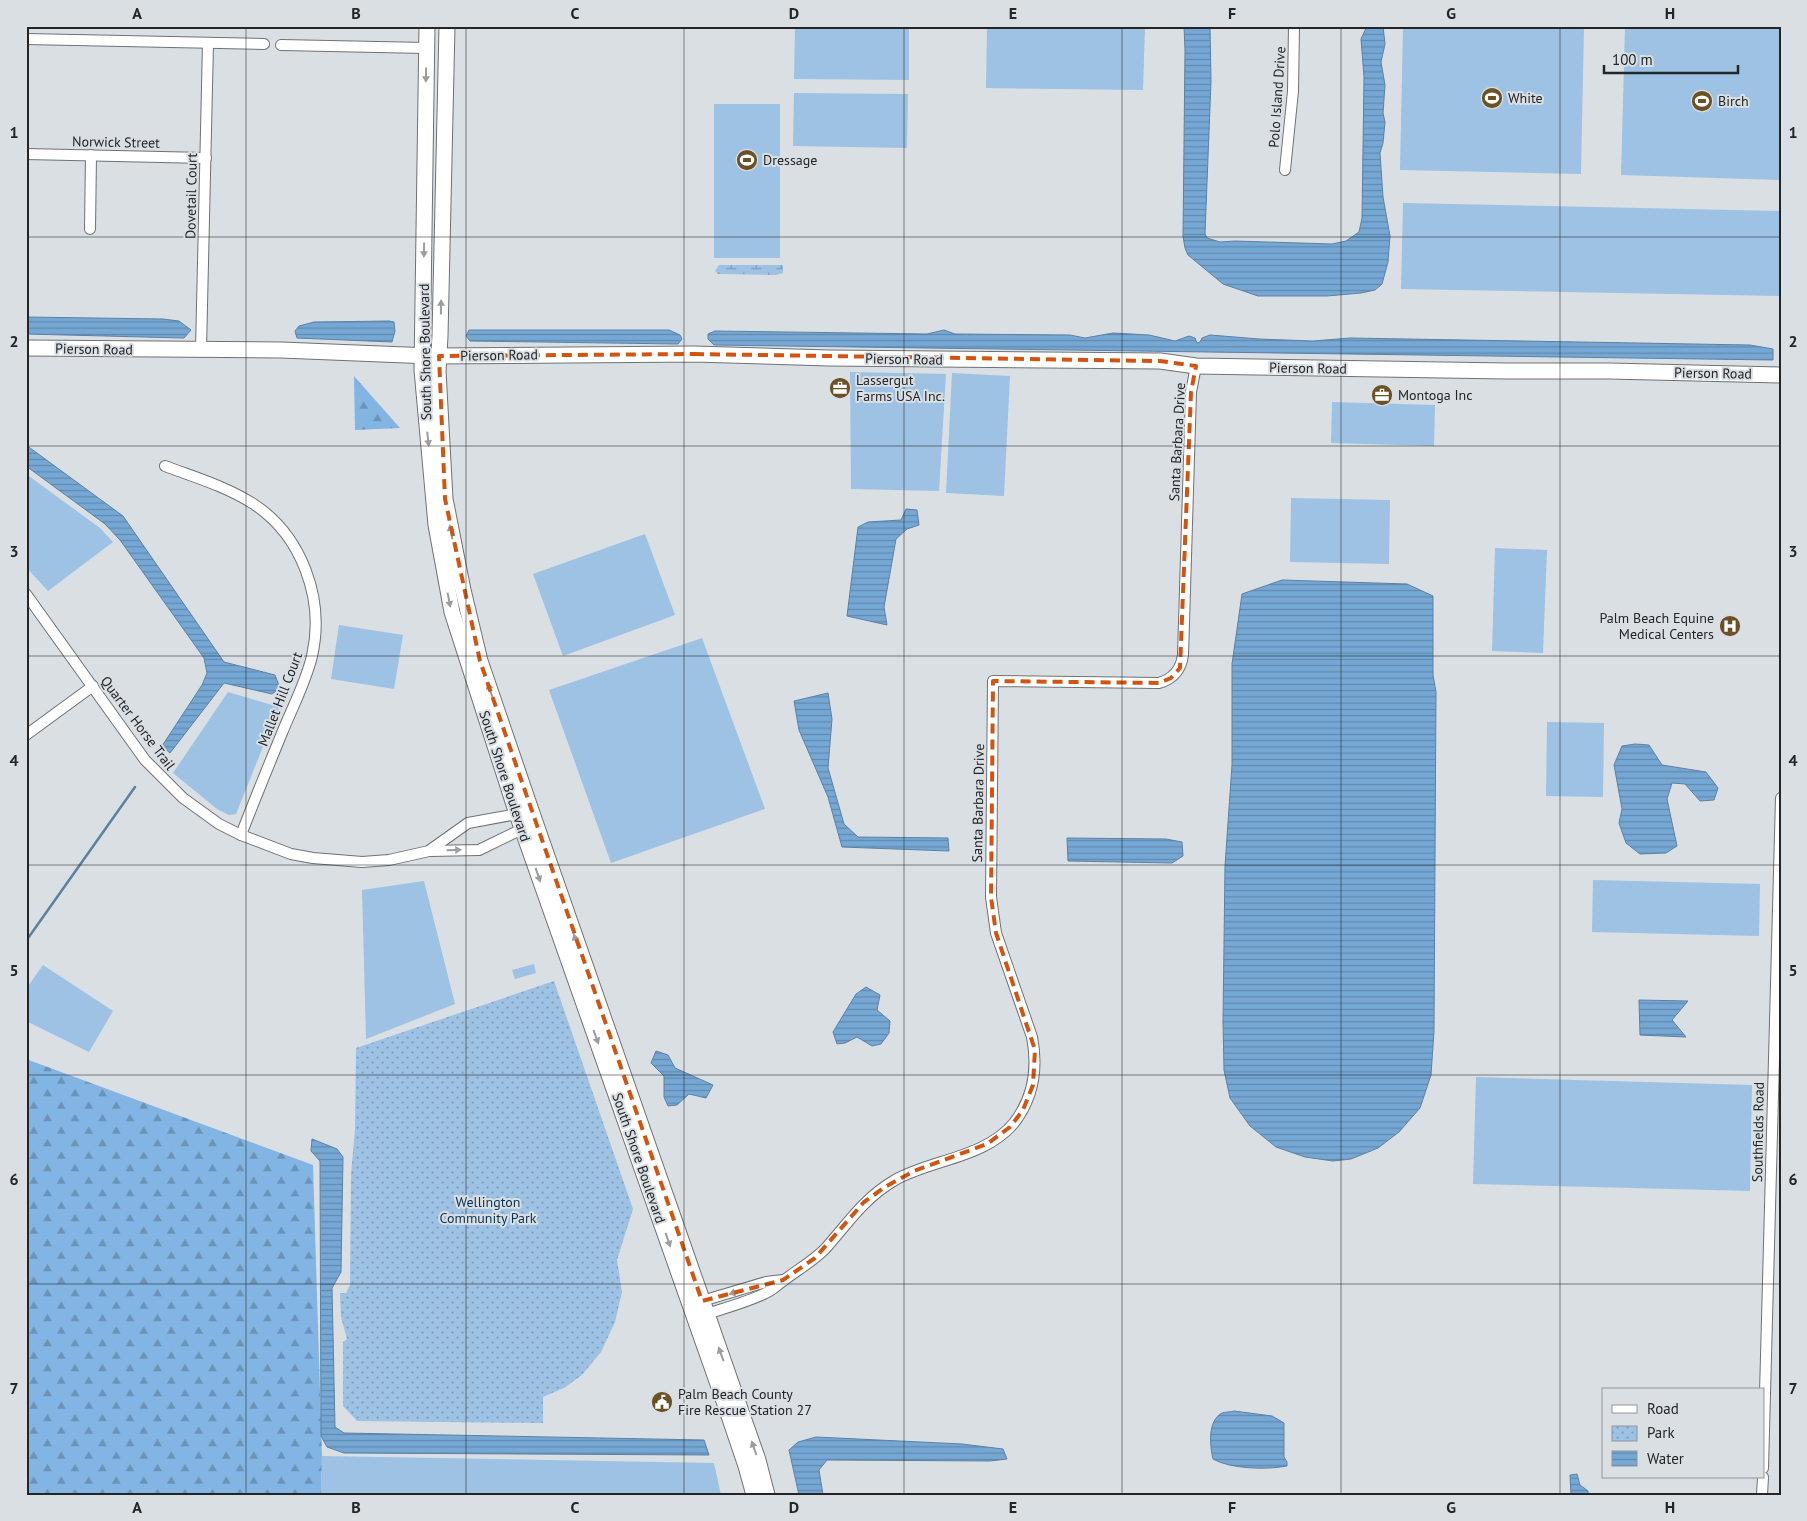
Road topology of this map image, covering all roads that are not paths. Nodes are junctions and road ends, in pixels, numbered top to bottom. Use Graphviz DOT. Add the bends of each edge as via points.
graph roads {
  1 [pos="428,26"];
  2 [pos="447,26"];
  3 [pos="1294,26"];
  4 [pos="26,39"];
  5 [pos="208,43"];
  6 [pos="264,44"];
  7 [pos="281,45"];
  8 [pos="426,48"];
  9 [pos="446,54"];
  10 [pos="446,76"];
  11 [pos="26,154"];
  12 [pos="91,155"];
  13 [pos="206,158"];
  14 [pos="1285,170"];
  15 [pos="90,229"];
  16 [pos="26,348"];
  17 [pos="201,350"];
  18 [pos="423,356"];
  19 [pos="439,356"];
  20 [pos="1196,366"];
  21 [pos="1781,375"];
  22 [pos="165,466"];
  23 [pos="26,594"];
  24 [pos="93,686"];
  25 [pos="26,734"];
  26 [pos="1781,798"];
  27 [pos="524,821"];
  28 [pos="241,836"];
  29 [pos="429,851"];
  30 [pos="700,1310"];
  31 [pos="1764,1431"];
  32 [pos="1763,1478"];
  33 [pos="754,1495"];
  34 [pos="767,1495"];
  35 [pos="1762,1495"];
  1 -- 8 [label="street, South Shore Boulevard"];
  1 -- 9 [label="street" via="440,50"];
  2 -- 9 [label="street, South Shore Boulevard"];
  3 -- 14 [label="street, Polo Island Drive" via="1293,91"];
  4 -- 5 [label="street"];
  5 -- 6 [label="street"];
  5 -- 13 [label="street, Dovetail Court"];
  7 -- 8 [label="street"];
  8 -- 10 [label="street" via="438,58"];
  8 -- 18 [label="street, South Shore Boulevard, one-way"];
  9 -- 10 [label="street, South Shore Boulevard"];
  19 -- 10 [label="street, South Shore Boulevard, one-way"];
  11 -- 12 [label="street, Norwick Street"];
  12 -- 13 [label="street, Norwick Street"];
  12 -- 15 [label="street"];
  13 -- 17 [label="street, Dovetail Court"];
  16 -- 17 [label="street, Pierson Road"];
  17 -- 18 [label="street, Pierson Road"];
  18 -- 19 [label="street, Pierson Road"];
  18 -- 27 [label="street, South Shore Boulevard, one-way" via="436,525 452,612"];
  19 -- 20 [label="street, Pierson Road" via="694,354 1160,361"];
  27 -- 19 [label="street, South Shore Boulevard, one-way" via="480,661 445,499"];
  20 -- 21 [label="street, Pierson Road"];
  20 -- 30 [label="street, Santa Barbara Drive" via="1191,392 1180,668 1171,678 1159,683 994,681 991,898 996,933 1035,1050 1035,1071 1023,1110 1010,1127 987,1144 914,1171 879,1191 864,1202 820,1254 770,1291"];
  22 -- 28 [label="street, Mallet Hill Court" via="236,494 268,516 295,548 312,587 316,626 311,658"];
  23 -- 24 [label="street, Quarter Horse Trail"];
  24 -- 25 [label="street"];
  24 -- 28 [label="street, Quarter Horse Trail" via="163,780 197,809"];
  26 -- 31 [label="street, Southfields Road"];
  29 -- 27 [label="street, Quarter Horse Trail, one-way" via="479,850"];
  27 -- 29 [label="street, Quarter Horse Trail" via="468,823"];
  27 -- 30 [label="street, South Shore Boulevard"];
  28 -- 29 [label="street, Quarter Horse Trail" via="291,854 344,862 389,860"];
  30 -- 33 [label="street, South Shore Boulevard"];
  34 -- 30 [label="street, South Shore Boulevard, one-way" via="758,1460"];
  32 -- 35 [label="street"];
}
